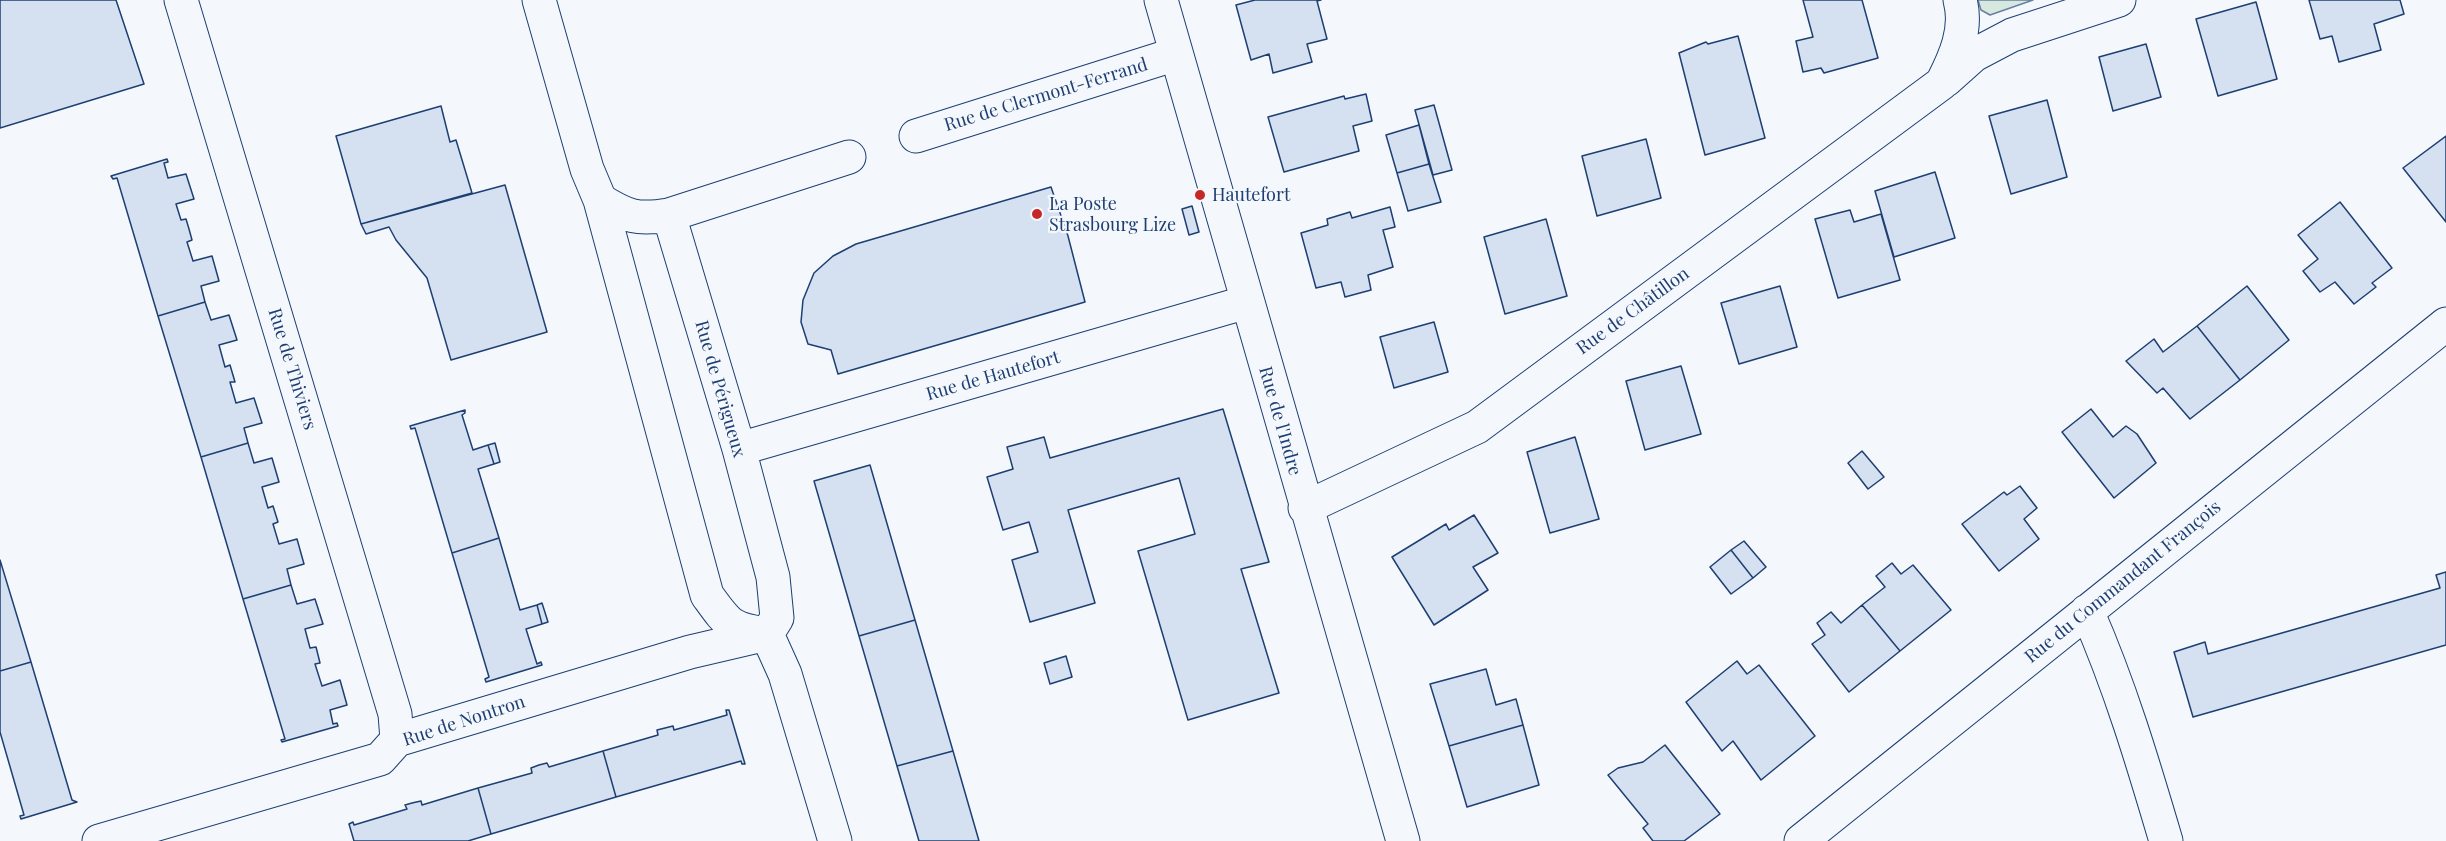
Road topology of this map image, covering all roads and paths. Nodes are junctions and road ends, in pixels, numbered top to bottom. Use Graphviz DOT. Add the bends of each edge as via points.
graph roads {
  1 [pos="181,0"];
  2 [pos="539,0"];
  3 [pos="1161,0"];
  4 [pos="1960,0"];
  5 [pos="2119,0"];
  6 [pos="1176,54"];
  7 [pos="1942,83"];
  8 [pos="916,136"];
  9 [pos="849,157"];
  10 [pos="600,200"];
  11 [pos="669,215"];
  12 [pos="1246,302"];
  13 [pos="2446,324"];
  14 [pos="739,449"];
  15 [pos="1305,508"];
  16 [pos="2087,611"];
  17 [pos="767,634"];
  18 [pos="397,740"];
  19 [pos="99,841"];
  20 [pos="835,841"];
  21 [pos="1403,841"];
  22 [pos="1801,841"];
  23 [pos="2166,841"];
  1 -- 18 [label="street, Rue de Thiviers" via="395,714"];
  2 -- 10 [label="street" via="587,169"];
  3 -- 6 [label="street, Rue de l'Indre"];
  4 -- 7 [label="street, Rue de Châtillon" via="1957,53"];
  5 -- 7 [label="street, Rue de Châtillon" via="2012,35 1974,55"];
  6 -- 8 [label="street, Rue de Clermont-Ferrand"];
  6 -- 12 [label="street, Rue de l'Indre"];
  7 -- 15 [label="street, Rue de Châtillon" via="1477,427"];
  9 -- 11 [label="street"];
  10 -- 11 [label="street" via="624,215 644,219"];
  10 -- 17 [label="street" via="707,595 738,630"];
  11 -- 14 [label="street, Rue de Périgueux"];
  12 -- 14 [label="street, Rue de Hautefort"];
  12 -- 15 [label="street, Rue de l'Indre"];
  13 -- 16 [label="street, Rue du Commandant François"];
  14 -- 17 [label="street, Rue de Périgueux" via="777,600 777,618"];
  15 -- 21 [label="street, Rue de l'Indre"];
  16 -- 22 [label="street, Rue du Commandant François"];
  16 -- 23 [label="street" via="2135,734"];
  17 -- 18 [label="street, Rue de Nontron" via="690,652"];
  17 -- 20 [label="street" via="785,674"];
  18 -- 19 [label="street, Rue de Nontron" via="380,759"];
}
